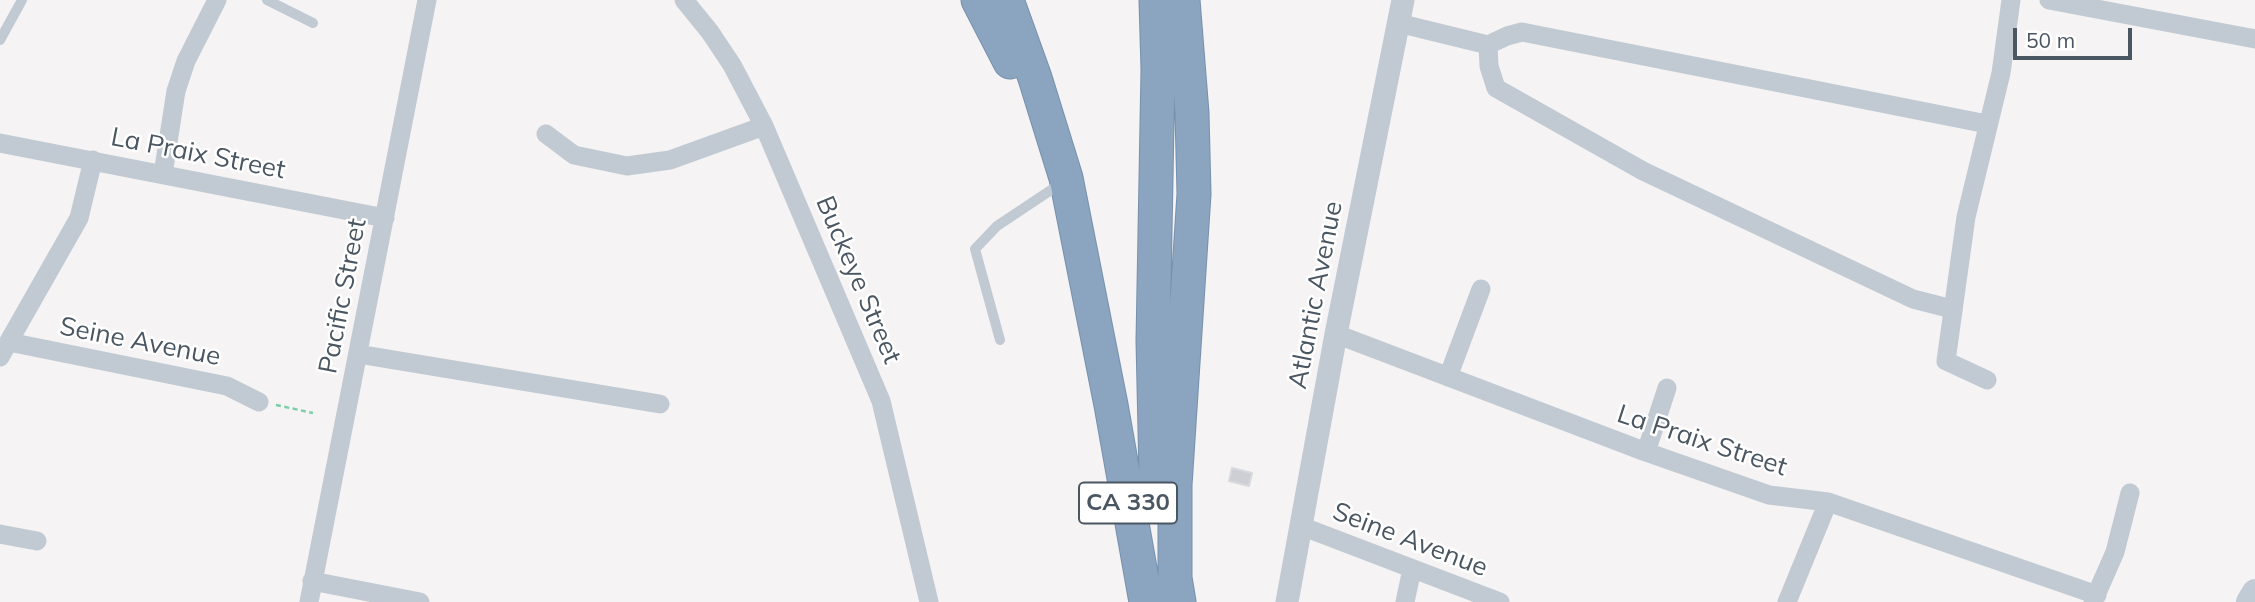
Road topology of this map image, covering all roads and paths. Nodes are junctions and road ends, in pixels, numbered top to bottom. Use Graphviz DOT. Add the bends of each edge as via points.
graph roads {
  1 [pos="22,0"];
  2 [pos="217,0"];
  3 [pos="267,0"];
  4 [pos="427,0"];
  5 [pos="684,0"];
  6 [pos="978,0"];
  7 [pos="1007,0"];
  8 [pos="1156,0"];
  9 [pos="1183,0"];
  10 [pos="1403,0"];
  11 [pos="2011,0"];
  12 [pos="2049,0"];
  13 [pos="313,23"];
  14 [pos="1398,23"];
  15 [pos="2255,39"];
  16 [pos="0,40"];
  17 [pos="1488,44"];
  18 [pos="1987,124"];
  19 [pos="764,126"];
  20 [pos="546,134"];
  21 [pos="0,143"];
  22 [pos="93,160"];
  23 [pos="163,174"];
  24 [pos="1061,184"];
  25 [pos="385,218"];
  26 [pos="1481,289"];
  27 [pos="1952,309"];
  28 [pos="1336,334"];
  29 [pos="1000,340"];
  30 [pos="4,350"];
  31 [pos="358,355"];
  32 [pos="1448,377"];
  33 [pos="1987,380"];
  34 [pos="1667,388"];
  35 [pos="259,402"];
  36 [pos="660,404"];
  37 [pos="313,413"];
  38 [pos="1646,452"];
  39 [pos="2130,492"];
  40 [pos="1828,502"];
  41 [pos="1301,526"];
  42 [pos="0,534"];
  43 [pos="37,541"];
  44 [pos="1412,569"];
  45 [pos="312,581"];
  46 [pos="2255,592"];
  47 [pos="2095,598"];
  48 [pos="309,602"];
  49 [pos="420,602"];
  50 [pos="929,602"];
  51 [pos="1146,602"];
  52 [pos="1169,602"];
  53 [pos="1179,602"];
  54 [pos="1286,602"];
  55 [pos="1405,602"];
  56 [pos="1500,602"];
  57 [pos="1787,602"];
  58 [pos="2249,602"];
  1 -- 16 [label="lane"];
  2 -- 23 [label="street" via="176,91"];
  3 -- 13 [label="lane"];
  4 -- 25 [label="street, Pacific Street"];
  5 -- 19 [label="street, Buckeye Street" via="732,65"];
  6 -- 24 [label="highway"];
  7 -- 24 [label="highway" via="1035,78"];
  8 -- 52 [label="highway" via="1154,419"];
  9 -- 53 [label="highway" via="1194,194 1174,485"];
  10 -- 14 [label="street, Atlantic Avenue"];
  11 -- 18 [label="street" via="2001,73"];
  12 -- 15 [label="street"];
  14 -- 17 [label="street"];
  14 -- 28 [label="street, Atlantic Avenue"];
  17 -- 18 [label="street" via="1522,33"];
  17 -- 27 [label="street" via="1496,88 1643,171 1913,299"];
  18 -- 27 [label="street"];
  19 -- 20 [label="street" via="670,160 627,166 574,155"];
  19 -- 50 [label="street, Buckeye Street" via="881,401"];
  21 -- 22 [label="street, La Praix Street"];
  22 -- 23 [label="street, La Praix Street"];
  22 -- 30 [label="street" via="79,218"];
  23 -- 25 [label="street, La Praix Street"];
  24 -- 29 [label="lane" via="997,226 975,249"];
  24 -- 51 [label="highway, CA 330" via="1086,279"];
  25 -- 31 [label="street, Pacific Street"];
  26 -- 32 [label="street"];
  27 -- 33 [label="street" via="1946,361"];
  28 -- 32 [label="street, La Praix Street"];
  28 -- 41 [label="street, Atlantic Avenue"];
  30 -- 35 [label="street, Seine Avenue" via="227,386"];
  31 -- 36 [label="street"];
  31 -- 45 [label="street, Pacific Street"];
  32 -- 38 [label="street, La Praix Street"];
  34 -- 38 [label="street"];
  35 -- 37 [label="path"];
  38 -- 40 [label="street, La Praix Street" via="1769,495"];
  39 -- 47 [label="street" via="2115,552"];
  40 -- 47 [label="street, La Praix Street"];
  40 -- 57 [label="street"];
  41 -- 44 [label="street, Seine Avenue"];
  41 -- 54 [label="street, Atlantic Avenue"];
  42 -- 43 [label="street"];
  44 -- 55 [label="street"];
  44 -- 56 [label="street, Seine Avenue"];
  45 -- 48 [label="street, Pacific Street"];
  45 -- 49 [label="street"];
  46 -- 58 [label="main road"];
}
